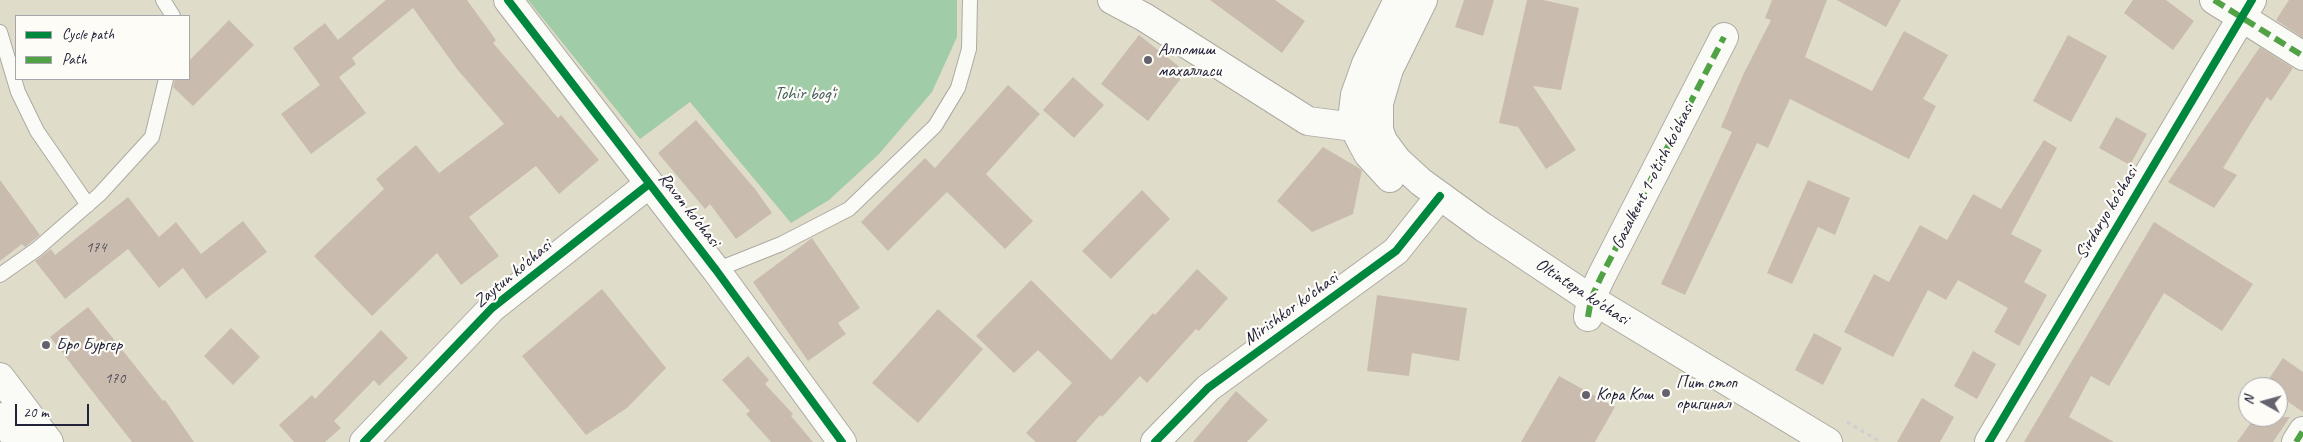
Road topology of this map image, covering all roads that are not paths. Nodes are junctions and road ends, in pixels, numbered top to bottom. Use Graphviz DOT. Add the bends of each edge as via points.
graph roads {
  1 [pos="163,0"];
  2 [pos="508,0"];
  3 [pos="970,0"];
  4 [pos="1112,0"];
  5 [pos="1398,0"];
  6 [pos="1423,0"];
  7 [pos="2214,0"];
  8 [pos="2247,9"];
  9 [pos="172,15"];
  10 [pos="0,32"];
  11 [pos="1724,37"];
  12 [pos="2303,56"];
  13 [pos="166,80"];
  14 [pos="1367,129"];
  15 [pos="649,184"];
  16 [pos="1436,203"];
  17 [pos="88,205"];
  18 [pos="716,270"];
  19 [pos="0,275"];
  20 [pos="1589,308"];
  21 [pos="0,377"];
  22 [pos="0,417"];
  23 [pos="2303,431"];
  24 [pos="18,442"];
  25 [pos="49,442"];
  26 [pos="364,442"];
  27 [pos="842,442"];
  28 [pos="1155,442"];
  29 [pos="1798,442"];
  30 [pos="1828,442"];
  31 [pos="1989,442"];
  32 [pos="2296,442"];
  1 -- 9 [label="lane"];
  2 -- 15 [label="street, Ravon ko'chasi"];
  3 -- 18 [label="lane" via="969,50 958,88 935,126 849,209 781,244"];
  4 -- 14 [label="street" via="1308,121"];
  5 -- 14 [label="street" via="1360,80 1353,112"];
  6 -- 14 [label="street" via="1389,69"];
  7 -- 8 [label="street"];
  8 -- 12 [label="street"];
  8 -- 31 [label="street, Sirdaryo ko'chasi"];
  10 -- 17 [label="lane" via="18,92 37,131"];
  11 -- 20 [label="street, Gazalkent 1-o'tish ko'chasi"];
  13 -- 17 [label="lane" via="152,137"];
  14 -- 16 [label="street, Oltintepa ko'chasi" via="1368,154 1381,170"];
  15 -- 18 [label="street, Ravon ko'chasi"];
  15 -- 26 [label="street, Zaytun ko'chasi" via="492,308"];
  16 -- 20 [label="street, Oltintepa ko'chasi"];
  16 -- 28 [label="street, Mirishkor ko'chasi" via="1396,251 1208,388"];
  17 -- 19 [label="lane" via="37,249"];
  18 -- 27 [label="street, Ravon ko'chasi"];
  20 -- 29 [label="street, Oltintepa ko'chasi"];
  20 -- 30 [label="street, Oltintepa ko'chasi"];
  21 -- 25 [label="street"];
  22 -- 24 [label="street"];
  23 -- 32 [label="street"];
}
